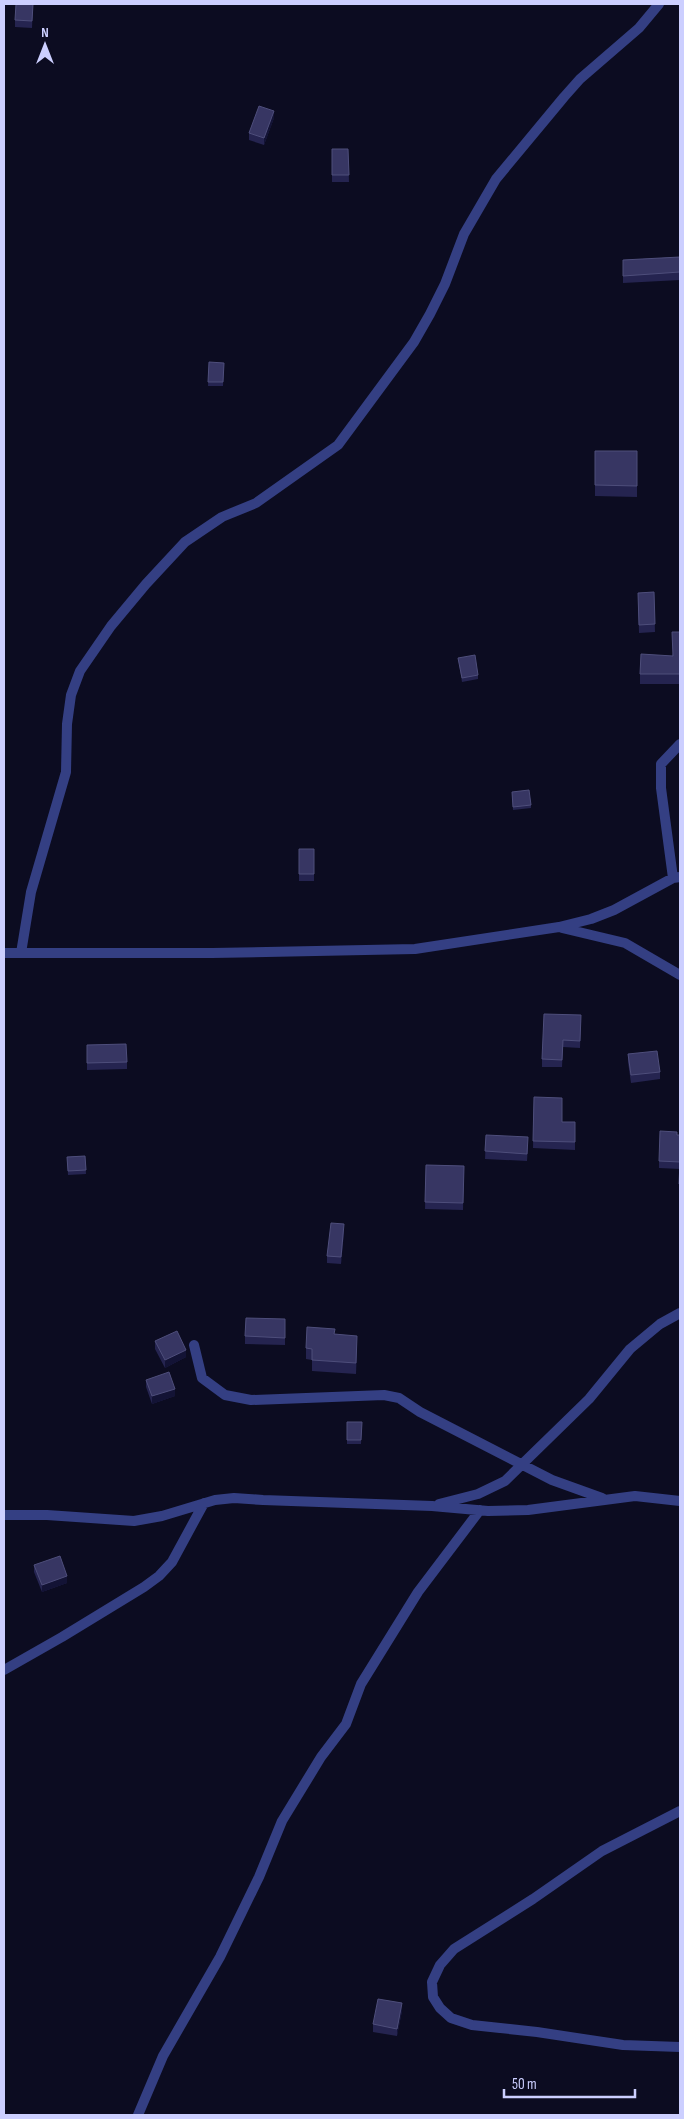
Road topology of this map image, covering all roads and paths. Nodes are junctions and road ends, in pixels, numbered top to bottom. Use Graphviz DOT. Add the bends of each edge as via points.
graph roads {
  1 [pos="659,4"];
  2 [pos="680,744"];
  3 [pos="677,877"];
  4 [pos="559,927"];
  5 [pos="4,953"];
  6 [pos="20,953"];
  7 [pos="680,975"];
  8 [pos="680,1313"];
  9 [pos="194,1345"];
  10 [pos="522,1465"];
  11 [pos="605,1499"];
  12 [pos="680,1501"];
  13 [pos="204,1503"];
  14 [pos="432,1506"];
  15 [pos="480,1510"];
  16 [pos="4,1515"];
  17 [pos="4,1670"];
  18 [pos="680,1810"];
  19 [pos="680,2046"];
  20 [pos="138,2115"];
  1 -- 6 [label="street" via="639,28 580,79 496,179 464,234 438,299 414,342 338,445 256,502 222,517 186,542 111,626 80,671 71,695 68,716 66,772 31,892"];
  2 -- 3 [label="street" via="661,764 661,788"];
  3 -- 4 [label="street" via="614,910"];
  4 -- 6 [label="street" via="415,949"];
  4 -- 7 [label="street" via="625,943"];
  5 -- 6 [label="street"];
  8 -- 10 [label="street" via="660,1324 630,1349 589,1399"];
  9 -- 10 [label="street" via="202,1378 225,1396 250,1400 384,1395 399,1398"];
  10 -- 11 [label="street" via="552,1480"];
  10 -- 14 [label="street" via="505,1481 478,1494"];
  11 -- 12 [label="street" via="635,1496"];
  11 -- 15 [label="street" via="528,1510"];
  13 -- 14 [label="street" via="234,1498"];
  13 -- 16 [label="street" via="134,1521"];
  13 -- 17 [label="street" via="172,1562 159,1576"];
  14 -- 15 [label="street"];
  15 -- 20 [label="street" via="409,1605 362,1684 346,1724 321,1757 282,1821 260,1877 220,1956 162,2056"];
  18 -- 19 [label="street" via="602,1851 454,1949 440,1965 432,1982 433,1997 440,2008 451,2018 472,2025 623,2045"];
}
